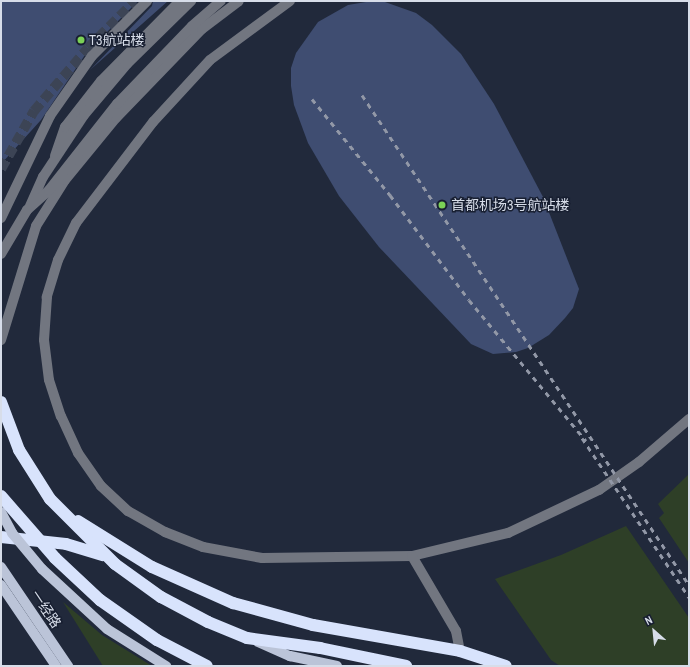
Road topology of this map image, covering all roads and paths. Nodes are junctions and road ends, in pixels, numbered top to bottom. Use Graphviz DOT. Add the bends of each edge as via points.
graph roads {
  1 [pos="147,1"];
  2 [pos="180,1"];
  3 [pos="191,1"];
  4 [pos="221,1"];
  5 [pos="239,1"];
  6 [pos="290,1"];
  7 [pos="27,210"];
  8 [pos="1,218"];
  9 [pos="36,226"];
  10 [pos="1,254"];
  11 [pos="1,340"];
  12 [pos="1,402"];
  13 [pos="689,419"];
  14 [pos="1,496"];
  15 [pos="50,499"];
  16 [pos="1,512"];
  17 [pos="1,537"];
  18 [pos="412,556"];
  19 [pos="110,559"];
  20 [pos="1,567"];
  21 [pos="1,586"];
  22 [pos="247,638"];
  23 [pos="460,651"];
  24 [pos="56,666"];
  25 [pos="68,666"];
  26 [pos="166,666"];
  27 [pos="207,666"];
  28 [pos="337,666"];
  29 [pos="406,666"];
  30 [pos="506,666"];
  1 -- 8 [label="street" via="92,56 50,116"];
  2 -- 9 [label="street" via="101,81 65,127 42,192"];
  3 -- 7 [label="street, bridge" via="127,64 84,115 56,155"];
  4 -- 7 [label="street, bridge" via="195,23 117,104 49,190"];
  5 -- 9 [label="street" via="202,29 116,118 65,180"];
  6 -- 18 [label="street" via="210,60 153,122 76,223 58,260 47,297 44,340 49,380 61,416 78,453 101,486 128,511 165,532 203,547 262,558"];
  7 -- 10 [label="street"];
  9 -- 11 [label="street"];
  12 -- 15 [label="highway" via="18,450"];
  13 -- 18 [label="street" via="639,462 599,490 508,533"];
  14 -- 27 [label="highway, bridge" via="55,558 100,600 157,640"];
  15 -- 19 [label="highway"];
  15 -- 23 [label="highway" via="93,531 147,564 215,596 289,620"];
  16 -- 26 [label="main road, bridge" via="12,533 38,564 107,629"];
  17 -- 19 [label="highway" via="66,544"];
  18 -- 23 [label="street" via="456,631"];
  19 -- 22 [label="highway" via="177,607"];
  20 -- 25 [label="main road, 一经路"];
  21 -- 24 [label="main road, 一经路"];
  22 -- 28 [label="main road" via="290,656"];
  22 -- 29 [label="highway" via="300,644"];
  23 -- 30 [label="highway"];
}
